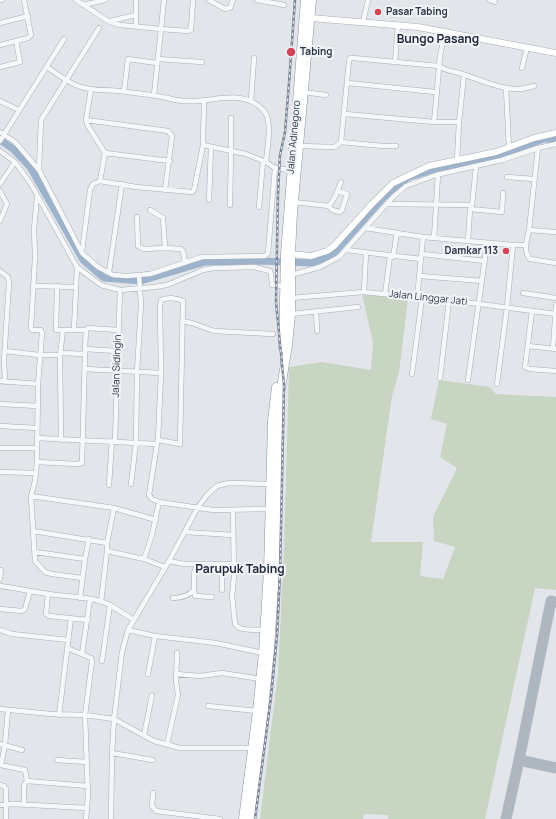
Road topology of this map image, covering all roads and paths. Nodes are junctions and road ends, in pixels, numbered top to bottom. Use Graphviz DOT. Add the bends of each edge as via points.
graph roads {
  1 [pos="24,0"];
  2 [pos="76,0"];
  3 [pos="105,0"];
  4 [pos="136,0"];
  5 [pos="164,0"];
  6 [pos="193,0"];
  7 [pos="209,0"];
  8 [pos="232,0"];
  9 [pos="257,0"];
  10 [pos="305,0"];
  11 [pos="312,0"];
  12 [pos="368,0"];
  13 [pos="490,0"];
  14 [pos="495,2"];
  15 [pos="83,4"];
  16 [pos="284,5"];
  17 [pos="136,15"];
  18 [pos="28,16"];
  19 [pos="311,18"];
  20 [pos="108,21"];
  21 [pos="364,22"];
  22 [pos="0,23"];
  23 [pos="398,25"];
  24 [pos="136,26"];
  25 [pos="99,28"];
  26 [pos="161,29"];
  27 [pos="445,32"];
  28 [pos="64,39"];
  29 [pos="16,41"];
  30 [pos="0,45"];
  31 [pos="527,47"];
  32 [pos="556,53"];
  33 [pos="254,58"];
  34 [pos="158,61"];
  35 [pos="202,62"];
  36 [pos="395,62"];
  37 [pos="439,66"];
  38 [pos="0,67"];
  39 [pos="47,67"];
  40 [pos="522,68"];
  41 [pos="464,75"];
  42 [pos="66,80"];
  43 [pos="348,83"];
  44 [pos="534,86"];
  45 [pos="506,88"];
  46 [pos="91,89"];
  47 [pos="124,91"];
  48 [pos="437,91"];
  49 [pos="303,92"];
  50 [pos="154,95"];
  51 [pos="326,95"];
  52 [pos="204,100"];
  53 [pos="0,101"];
  54 [pos="251,101"];
  55 [pos="19,110"];
  56 [pos="344,114"];
  57 [pos="230,118"];
  58 [pos="86,120"];
  59 [pos="434,122"];
  60 [pos="459,122"];
  61 [pos="556,133"];
  62 [pos="2,134"];
  63 [pos="0,141"];
  64 [pos="341,142"];
  65 [pos="556,144"];
  66 [pos="203,145"];
  67 [pos="296,146"];
  68 [pos="396,146"];
  69 [pos="211,147"];
  70 [pos="509,148"];
  71 [pos="538,148"];
  72 [pos="0,151"];
  73 [pos="231,151"];
  74 [pos="105,153"];
  75 [pos="170,161"];
  76 [pos="457,161"];
  77 [pos="15,162"];
  78 [pos="265,162"];
  79 [pos="476,167"];
  80 [pos="275,168"];
  81 [pos="38,170"];
  82 [pos="291,170"];
  83 [pos="438,175"];
  84 [pos="508,177"];
  85 [pos="534,179"];
  86 [pos="100,181"];
  87 [pos="341,182"];
  88 [pos="0,184"];
  89 [pos="122,184"];
  90 [pos="165,190"];
  91 [pos="0,191"];
  92 [pos="338,191"];
  93 [pos="503,193"];
  94 [pos="37,197"];
  95 [pos="209,200"];
  96 [pos="291,202"];
  97 [pos="388,204"];
  98 [pos="230,205"];
  99 [pos="436,205"];
  100 [pos="329,206"];
  101 [pos="259,207"];
  102 [pos="471,207"];
  103 [pos="150,210"];
  104 [pos="137,217"];
  105 [pos="0,221"];
  106 [pos="365,228"];
  107 [pos="528,230"];
  108 [pos="556,232"];
  109 [pos="397,233"];
  110 [pos="424,237"];
  111 [pos="434,238"];
  112 [pos="468,241"];
  113 [pos="487,243"];
  114 [pos="513,245"];
  115 [pos="526,245"];
  116 [pos="165,248"];
  117 [pos="346,250"];
  118 [pos="82,252"];
  119 [pos="366,253"];
  120 [pos="289,254"];
  121 [pos="421,256"];
  122 [pos="391,257"];
  123 [pos="485,261"];
  124 [pos="185,262"];
  125 [pos="556,263"];
  126 [pos="77,267"];
  127 [pos="0,271"];
  128 [pos="109,272"];
  129 [pos="289,273"];
  130 [pos="139,276"];
  131 [pos="420,276"];
  132 [pos="482,281"];
  133 [pos="33,286"];
  134 [pos="57,286"];
  135 [pos="284,286"];
  136 [pos="75,287"];
  137 [pos="140,288"];
  138 [pos="120,290"];
  139 [pos="364,292"];
  140 [pos="523,292"];
  141 [pos="385,294"];
  142 [pos="291,298"];
  143 [pos="420,298"];
  144 [pos="556,298"];
  145 [pos="449,302"];
  146 [pos="480,304"];
  147 [pos="556,305"];
  148 [pos="358,307"];
  149 [pos="507,307"];
  150 [pos="532,311"];
  151 [pos="316,312"];
  152 [pos="291,314"];
  153 [pos="556,314"];
  154 [pos="182,321"];
  155 [pos="74,329"];
  156 [pos="63,330"];
  157 [pos="86,330"];
  158 [pos="118,330"];
  159 [pos="317,331"];
  160 [pos="273,334"];
  161 [pos="528,346"];
  162 [pos="554,349"];
  163 [pos="5,351"];
  164 [pos="85,351"];
  165 [pos="117,351"];
  166 [pos="60,354"];
  167 [pos="39,355"];
  168 [pos="2,360"];
  169 [pos="85,369"];
  170 [pos="556,371"];
  171 [pos="116,372"];
  172 [pos="137,372"];
  173 [pos="161,373"];
  174 [pos="412,374"];
  175 [pos="440,378"];
  176 [pos="468,380"];
  177 [pos="2,382"];
  178 [pos="38,384"];
  179 [pos="497,384"];
  180 [pos="277,393"];
  181 [pos="0,404"];
  182 [pos="38,406"];
  183 [pos="0,426"];
  184 [pos="37,428"];
  185 [pos="37,438"];
  186 [pos="61,440"];
  187 [pos="83,440"];
  188 [pos="113,441"];
  189 [pos="136,442"];
  190 [pos="157,442"];
  191 [pos="0,448"];
  192 [pos="37,448"];
  193 [pos="37,462"];
  194 [pos="0,472"];
  195 [pos="36,473"];
  196 [pos="131,484"];
  197 [pos="271,484"];
  198 [pos="109,486"];
  199 [pos="31,496"];
  200 [pos="159,502"];
  201 [pos="198,507"];
  202 [pos="114,508"];
  203 [pos="270,509"];
  204 [pos="233,510"];
  205 [pos="156,520"];
  206 [pos="33,531"];
  207 [pos="185,532"];
  208 [pos="233,535"];
  209 [pos="89,539"];
  210 [pos="107,543"];
  211 [pos="107,551"];
  212 [pos="35,552"];
  213 [pos="85,559"];
  214 [pos="144,559"];
  215 [pos="169,561"];
  216 [pos="198,564"];
  217 [pos="222,564"];
  218 [pos="234,564"];
  219 [pos="165,567"];
  220 [pos="1,570"];
  221 [pos="272,571"];
  222 [pos="82,578"];
  223 [pos="0,579"];
  224 [pos="0,586"];
  225 [pos="194,590"];
  226 [pos="222,590"];
  227 [pos="30,591"];
  228 [pos="48,594"];
  229 [pos="212,597"];
  230 [pos="80,598"];
  231 [pos="173,598"];
  232 [pos="90,600"];
  233 [pos="101,602"];
  234 [pos="110,605"];
  235 [pos="0,609"];
  236 [pos="71,618"];
  237 [pos="88,620"];
  238 [pos="134,620"];
  239 [pos="0,630"];
  240 [pos="128,630"];
  241 [pos="265,630"];
  242 [pos="155,636"];
  243 [pos="68,640"];
  244 [pos="67,648"];
  245 [pos="176,653"];
  246 [pos="263,653"];
  247 [pos="82,654"];
  248 [pos="102,661"];
  249 [pos="148,674"];
  250 [pos="176,674"];
  251 [pos="261,679"];
  252 [pos="152,695"];
  253 [pos="208,706"];
  254 [pos="0,709"];
  255 [pos="8,710"];
  256 [pos="59,715"];
  257 [pos="85,715"];
  258 [pos="259,717"];
  259 [pos="114,719"];
  260 [pos="144,735"];
  261 [pos="3,744"];
  262 [pos="167,744"];
  263 [pos="253,748"];
  264 [pos="22,750"];
  265 [pos="112,754"];
  266 [pos="57,760"];
  267 [pos="153,760"];
  268 [pos="87,762"];
  269 [pos="1,765"];
  270 [pos="27,781"];
  271 [pos="0,785"];
  272 [pos="88,786"];
  273 [pos="153,793"];
  274 [pos="2,805"];
  275 [pos="24,805"];
  276 [pos="87,808"];
  277 [pos="199,818"];
  278 [pos="6,819"];
  279 [pos="86,819"];
  280 [pos="111,819"];
  281 [pos="220,819"];
  282 [pos="243,819"];
  283 [pos="250,819"];
  1 -- 18 [label="street"];
  2 -- 15 [label="street"];
  3 -- 15 [label="street"];
  4 -- 17 [label="street"];
  5 -- 26 [label="street"];
  6 -- 26 [label="street" via="190,31"];
  7 -- 8 [label="street" via="225,9 230,8"];
  9 -- 16 [label="street"];
  10 -- 67 [label="highway, Jalan Adinegoro"];
  11 -- 19 [label="highway, Jalan Adinegoro"];
  12 -- 21 [label="street"];
  13 -- 14 [label="street"];
  15 -- 20 [label="street"];
  17 -- 20 [label="street"];
  17 -- 24 [label="street"];
  18 -- 22 [label="street"];
  18 -- 29 [label="street" via="31,35"];
  19 -- 21 [label="street"];
  19 -- 49 [label="highway, Jalan Adinegoro"];
  20 -- 24 [label="street"];
  21 -- 23 [label="street"];
  23 -- 27 [label="street"];
  23 -- 36 [label="street"];
  24 -- 26 [label="street"];
  25 -- 42 [label="street"];
  26 -- 34 [label="street"];
  27 -- 31 [label="street"];
  27 -- 37 [label="street"];
  28 -- 39 [label="street"];
  29 -- 30 [label="street"];
  29 -- 38 [label="street" via="20,62"];
  31 -- 32 [label="street"];
  31 -- 40 [label="street"];
  33 -- 54 [label="street"];
  34 -- 35 [label="street"];
  34 -- 47 [label="street" via="128,59"];
  34 -- 50 [label="street"];
  36 -- 37 [label="street"];
  36 -- 43 [label="street" via="350,58"];
  37 -- 41 [label="street"];
  37 -- 48 [label="street"];
  39 -- 42 [label="street"];
  39 -- 55 [label="street"];
  41 -- 45 [label="street"];
  41 -- 60 [label="street"];
  42 -- 46 [label="street"];
  42 -- 81 [label="street" via="41,120"];
  43 -- 48 [label="street"];
  43 -- 56 [label="street"];
  44 -- 45 [label="street"];
  45 -- 70 [label="street"];
  46 -- 47 [label="street"];
  46 -- 58 [label="street"];
  47 -- 50 [label="street"];
  48 -- 59 [label="street"];
  49 -- 51 [label="street"];
  49 -- 67 [label="highway, Jalan Adinegoro"];
  50 -- 52 [label="street" via="182,101"];
  52 -- 54 [label="street" via="232,97"];
  52 -- 66 [label="street"];
  53 -- 55 [label="street"];
  54 -- 78 [label="street" via="266,114 269,128"];
  55 -- 62 [label="street"];
  56 -- 59 [label="street"];
  56 -- 64 [label="street"];
  57 -- 73 [label="street"];
  58 -- 74 [label="street"];
  58 -- 75 [label="street" via="168,131 172,136"];
  59 -- 60 [label="street"];
  60 -- 76 [label="street"];
  61 -- 70 [label="street"];
  62 -- 63 [label="street"];
  62 -- 81 [label="street" via="14,142"];
  64 -- 67 [label="street" via="335,147"];
  64 -- 68 [label="street"];
  65 -- 71 [label="street"];
  66 -- 69 [label="street"];
  66 -- 90 [label="street" via="194,190"];
  67 -- 82 [label="highway, Jalan Adinegoro"];
  67 -- 96 [label="highway, Jalan Adinegoro"];
  69 -- 73 [label="street"];
  69 -- 95 [label="street"];
  70 -- 76 [label="street"];
  71 -- 79 [label="street"];
  71 -- 85 [label="street"];
  72 -- 77 [label="street"];
  73 -- 78 [label="street"];
  73 -- 98 [label="street"];
  74 -- 75 [label="street"];
  74 -- 86 [label="street"];
  75 -- 90 [label="street"];
  76 -- 120 [label="street" via="428,166 394,183 328,251 311,256"];
  77 -- 88 [label="street"];
  77 -- 94 [label="street"];
  78 -- 80 [label="street"];
  78 -- 101 [label="street"];
  79 -- 83 [label="street"];
  79 -- 102 [label="street"];
  80 -- 82 [label="street"];
  80 -- 124 [label="street" via="268,253 265,256 202,257"];
  81 -- 118 [label="street"];
  82 -- 96 [label="highway, Jalan Adinegoro"];
  83 -- 97 [label="street" via="402,188"];
  83 -- 99 [label="street"];
  84 -- 85 [label="street"];
  85 -- 107 [label="street"];
  86 -- 89 [label="street"];
  86 -- 118 [label="street" via="93,184 90,190"];
  87 -- 92 [label="street"];
  89 -- 90 [label="street"];
  89 -- 128 [label="street"];
  91 -- 105 [label="street" via="8,204"];
  92 -- 100 [label="street"];
  92 -- 100 [label="street" via="346,194 342,210 334,211"];
  93 -- 102 [label="street" via="502,212"];
  94 -- 126 [label="street"];
  94 -- 133 [label="street"];
  96 -- 100 [label="street"];
  96 -- 120 [label="highway, Jalan Adinegoro"];
  97 -- 99 [label="street"];
  97 -- 106 [label="street"];
  99 -- 102 [label="street"];
  99 -- 111 [label="street"];
  102 -- 112 [label="street"];
  103 -- 116 [label="street" via="163,218"];
  104 -- 116 [label="street" via="138,246 150,249"];
  106 -- 109 [label="street"];
  106 -- 117 [label="street"];
  107 -- 108 [label="street"];
  107 -- 115 [label="street"];
  109 -- 110 [label="street"];
  109 -- 122 [label="street"];
  110 -- 111 [label="street"];
  110 -- 121 [label="street"];
  111 -- 112 [label="street"];
  112 -- 113 [label="street"];
  113 -- 114 [label="street"];
  113 -- 123 [label="street"];
  114 -- 115 [label="street"];
  114 -- 149 [label="street"];
  115 -- 125 [label="street" via="530,259"];
  116 -- 124 [label="street" via="181,249"];
  117 -- 119 [label="street"];
  117 -- 129 [label="street" via="328,264"];
  118 -- 128 [label="street" via="98,267"];
  119 -- 122 [label="street"];
  119 -- 139 [label="street"];
  120 -- 129 [label="highway, Jalan Adinegoro"];
  121 -- 122 [label="street"];
  121 -- 123 [label="street"];
  121 -- 131 [label="street"];
  122 -- 141 [label="street"];
  123 -- 132 [label="street"];
  124 -- 130 [label="street"];
  126 -- 136 [label="street"];
  126 -- 138 [label="street" via="101,285"];
  127 -- 163 [label="street" via="8,277 9,282"];
  128 -- 130 [label="street" via="120,276"];
  129 -- 135 [label="highway"];
  129 -- 142 [label="highway"];
  130 -- 137 [label="street"];
  131 -- 132 [label="street"];
  131 -- 143 [label="street"];
  132 -- 146 [label="street"];
  133 -- 134 [label="street"];
  133 -- 167 [label="street" via="32,330 41,330"];
  134 -- 136 [label="street"];
  134 -- 156 [label="street" via="56,330"];
  135 -- 137 [label="street" via="272,285 270,271 254,267 203,270 167,285"];
  135 -- 180 [label="highway" via="283,345"];
  136 -- 155 [label="street"];
  137 -- 138 [label="street"];
  137 -- 172 [label="street"];
  138 -- 158 [label="street, Jalan Sidingin"];
  139 -- 141 [label="street, Jalan Linggar Jati"];
  139 -- 142 [label="street, Jalan Linggar Jati"];
  140 -- 144 [label="street"];
  141 -- 143 [label="street, Jalan Linggar Jati"];
  142 -- 152 [label="highway"];
  143 -- 145 [label="street, Jalan Linggar Jati"];
  143 -- 174 [label="street"];
  145 -- 146 [label="street, Jalan Linggar Jati"];
  145 -- 175 [label="street"];
  146 -- 149 [label="street, Jalan Linggar Jati"];
  146 -- 176 [label="street"];
  147 -- 153 [label="street"];
  148 -- 151 [label="street"];
  149 -- 150 [label="street, Jalan Linggar Jati"];
  149 -- 179 [label="street"];
  150 -- 153 [label="street, Jalan Linggar Jati"];
  150 -- 161 [label="street"];
  151 -- 152 [label="street"];
  151 -- 159 [label="street"];
  152 -- 180 [label="highway" via="288,345"];
  153 -- 162 [label="street"];
  154 -- 160 [label="street" via="214,331"];
  154 -- 173 [label="street" via="182,300 161,300"];
  154 -- 190 [label="street" via="180,444"];
  155 -- 156 [label="street"];
  155 -- 157 [label="street"];
  156 -- 166 [label="street"];
  157 -- 158 [label="street"];
  157 -- 164 [label="street"];
  158 -- 165 [label="street, Jalan Sidingin"];
  161 -- 162 [label="street"];
  161 -- 170 [label="street" via="526,368"];
  163 -- 167 [label="street"];
  163 -- 168 [label="street"];
  164 -- 165 [label="street"];
  164 -- 166 [label="street"];
  164 -- 169 [label="street"];
  165 -- 171 [label="street, Jalan Sidingin"];
  166 -- 167 [label="street"];
  166 -- 186 [label="street"];
  167 -- 178 [label="street"];
  168 -- 177 [label="street"];
  169 -- 171 [label="street"];
  169 -- 187 [label="street"];
  171 -- 172 [label="street"];
  171 -- 188 [label="street, Jalan Sidingin"];
  172 -- 173 [label="street"];
  172 -- 189 [label="street"];
  173 -- 190 [label="street"];
  177 -- 178 [label="street"];
  178 -- 182 [label="street"];
  180 -- 197 [label="highway" via="272,421"];
  180 -- 221 [label="highway"];
  181 -- 182 [label="street"];
  182 -- 184 [label="street"];
  183 -- 184 [label="street"];
  184 -- 185 [label="street"];
  185 -- 186 [label="street"];
  185 -- 192 [label="street"];
  186 -- 187 [label="street"];
  187 -- 188 [label="street"];
  187 -- 193 [label="street" via="80,464"];
  188 -- 189 [label="street"];
  188 -- 198 [label="street, Jalan Sidingin"];
  189 -- 190 [label="street"];
  189 -- 196 [label="street"];
  190 -- 200 [label="street" via="149,495"];
  191 -- 192 [label="street"];
  192 -- 193 [label="street"];
  193 -- 195 [label="street"];
  194 -- 195 [label="street"];
  195 -- 199 [label="street"];
  197 -- 201 [label="street" via="230,483 217,486"];
  197 -- 203 [label="highway"];
  199 -- 202 [label="street"];
  199 -- 206 [label="street"];
  200 -- 201 [label="street"];
  200 -- 205 [label="street"];
  201 -- 204 [label="street"];
  201 -- 207 [label="street"];
  202 -- 205 [label="street"];
  202 -- 210 [label="street"];
  203 -- 204 [label="street"];
  203 -- 221 [label="highway"];
  204 -- 208 [label="street"];
  205 -- 214 [label="street"];
  206 -- 209 [label="street"];
  206 -- 212 [label="street"];
  207 -- 208 [label="street"];
  207 -- 215 [label="street"];
  208 -- 218 [label="street"];
  209 -- 210 [label="street"];
  209 -- 213 [label="street"];
  210 -- 211 [label="street"];
  211 -- 214 [label="street"];
  211 -- 233 [label="street"];
  212 -- 213 [label="street"];
  212 -- 222 [label="street" via="35,561 44,572"];
  213 -- 222 [label="street"];
  214 -- 219 [label="street"];
  215 -- 216 [label="street"];
  215 -- 219 [label="street"];
  216 -- 217 [label="street"];
  216 -- 225 [label="street" via="194,574"];
  217 -- 218 [label="street"];
  217 -- 226 [label="street"];
  218 -- 241 [label="street" via="232,596 236,626 241,629"];
  219 -- 238 [label="street"];
  220 -- 223 [label="street"];
  221 -- 241 [label="highway"];
  221 -- 258 [label="highway" via="270,649"];
  222 -- 230 [label="street"];
  224 -- 227 [label="street"];
  225 -- 229 [label="street" via="195,596"];
  225 -- 231 [label="street" via="179,598"];
  227 -- 228 [label="street"];
  227 -- 235 [label="street" via="25,610"];
  228 -- 230 [label="street"];
  228 -- 236 [label="street" via="46,614"];
  230 -- 232 [label="street"];
  232 -- 233 [label="street"];
  232 -- 237 [label="street"];
  233 -- 234 [label="street"];
  234 -- 238 [label="street"];
  234 -- 248 [label="street"];
  236 -- 237 [label="street"];
  236 -- 243 [label="street"];
  237 -- 247 [label="street"];
  238 -- 240 [label="street"];
  239 -- 243 [label="street" via="8,634"];
  240 -- 242 [label="street"];
  240 -- 259 [label="street" via="122,652"];
  241 -- 246 [label="highway"];
  242 -- 246 [label="street" via="216,643"];
  242 -- 249 [label="street"];
  243 -- 244 [label="street"];
  244 -- 247 [label="street"];
  244 -- 256 [label="street"];
  245 -- 250 [label="street"];
  246 -- 251 [label="highway"];
  247 -- 257 [label="street" via="92,662"];
  250 -- 251 [label="street" via="200,676 222,673"];
  250 -- 262 [label="street" via="178,696"];
  251 -- 258 [label="highway"];
  252 -- 260 [label="street"];
  253 -- 258 [label="street"];
  254 -- 255 [label="street"];
  255 -- 256 [label="street"];
  255 -- 261 [label="street"];
  256 -- 257 [label="street"];
  257 -- 259 [label="street"];
  257 -- 268 [label="street"];
  258 -- 263 [label="highway"];
  258 -- 283 [label="highway"];
  259 -- 260 [label="street"];
  259 -- 265 [label="street"];
  260 -- 262 [label="street"];
  261 -- 264 [label="street"];
  261 -- 269 [label="street"];
  262 -- 263 [label="street" via="194,749"];
  263 -- 282 [label="highway"];
  265 -- 267 [label="street"];
  265 -- 280 [label="street"];
  266 -- 268 [label="street"];
  268 -- 272 [label="street"];
  269 -- 270 [label="street" via="25,770"];
  270 -- 272 [label="street"];
  270 -- 275 [label="street" via="24,785"];
  271 -- 274 [label="street" via="5,787"];
  272 -- 276 [label="street"];
  273 -- 277 [label="street" via="152,806 156,811"];
  274 -- 275 [label="street"];
  274 -- 278 [label="street"];
  275 -- 276 [label="street"];
  276 -- 279 [label="street"];
  277 -- 281 [label="street"];
}
